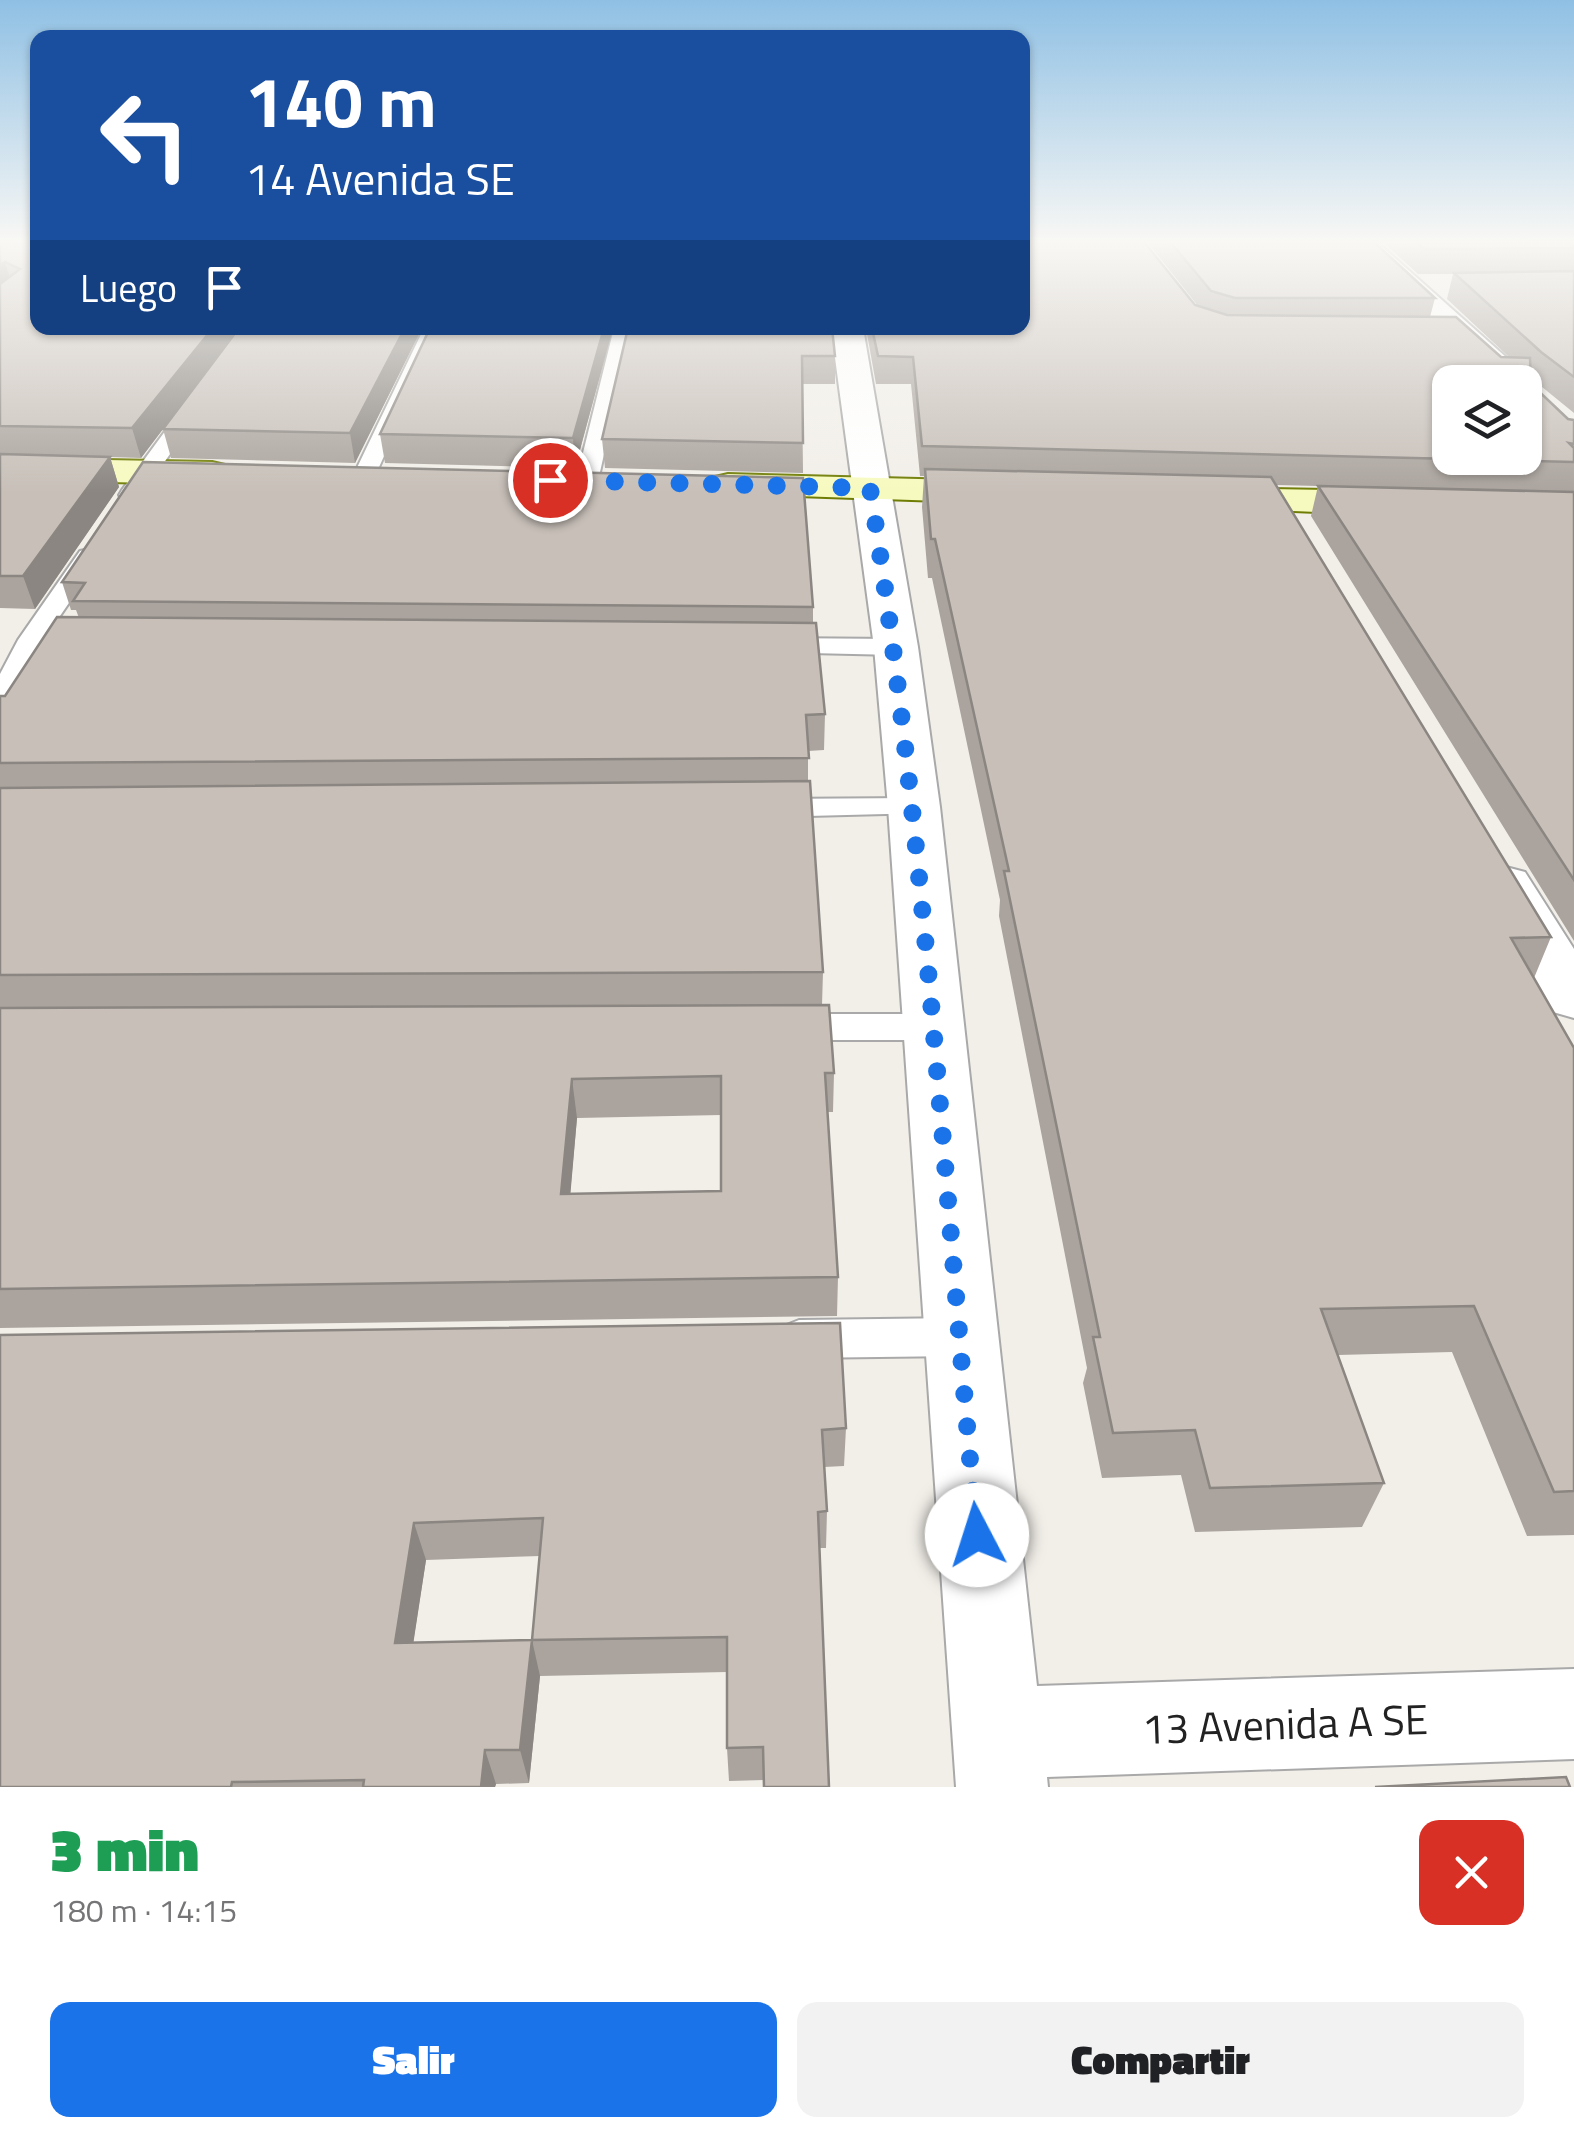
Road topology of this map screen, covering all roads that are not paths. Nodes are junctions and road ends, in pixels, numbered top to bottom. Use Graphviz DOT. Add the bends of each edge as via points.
graph roads {
  1 [pos="1453,326"];
  2 [pos="1422,334"];
  3 [pos="1461,334"];
  4 [pos="430,335"];
  5 [pos="620,335"];
  6 [pos="848,335"];
  7 [pos="1495,365"];
  8 [pos="204,392"];
  9 [pos="0,469"];
  10 [pos="146,472"];
  11 [pos="245,474"];
  12 [pos="324,475"];
  13 [pos="382,476"];
  14 [pos="568,481"];
  15 [pos="625,482"];
  16 [pos="700,484"];
  17 [pos="870,488"];
  18 [pos="1026,493"];
  19 [pos="1181,498"];
  20 [pos="1278,501"];
  21 [pos="1416,504"];
  22 [pos="1308,552"];
  23 [pos="31,640"];
  24 [pos="110,641"];
  25 [pos="758,646"];
  26 [pos="896,647"];
  27 [pos="0,701"];
  28 [pos="914,807"];
  29 [pos="735,808"];
  30 [pos="1482,843"];
  31 [pos="1574,997"];
  32 [pos="933,1027"];
  33 [pos="754,1028"];
  34 [pos="959,1337"];
  35 [pos="759,1340"];
  36 [pos="1574,1714"];
  37 [pos="999,1760"];
  1 -- 3 [label="street"];
  2 -- 3 [label="lane"];
  3 -- 7 [label="street"];
  4 -- 13 [label="lane"];
  5 -- 14 [label="lane"];
  6 -- 17 [label="street"];
  8 -- 10 [label="lane"];
  9 -- 10 [label="street"];
  10 -- 11 [label="street"];
  10 -- 23 [label="lane"];
  12 -- 13 [label="street"];
  14 -- 15 [label="street"];
  16 -- 17 [label="street"];
  17 -- 18 [label="street"];
  17 -- 26 [label="street"];
  19 -- 20 [label="street"];
  20 -- 21 [label="street"];
  20 -- 22 [label="street"];
  23 -- 24 [label="lane"];
  23 -- 27 [label="lane"];
  25 -- 26 [label="lane"];
  26 -- 28 [label="street"];
  28 -- 29 [label="lane"];
  28 -- 32 [label="street"];
  30 -- 31 [label="street"];
  32 -- 33 [label="lane"];
  32 -- 34 [label="street"];
  34 -- 35 [label="lane"];
  34 -- 37 [label="street"];
  36 -- 37 [label="street, 13 Avenida A SE"];
}
